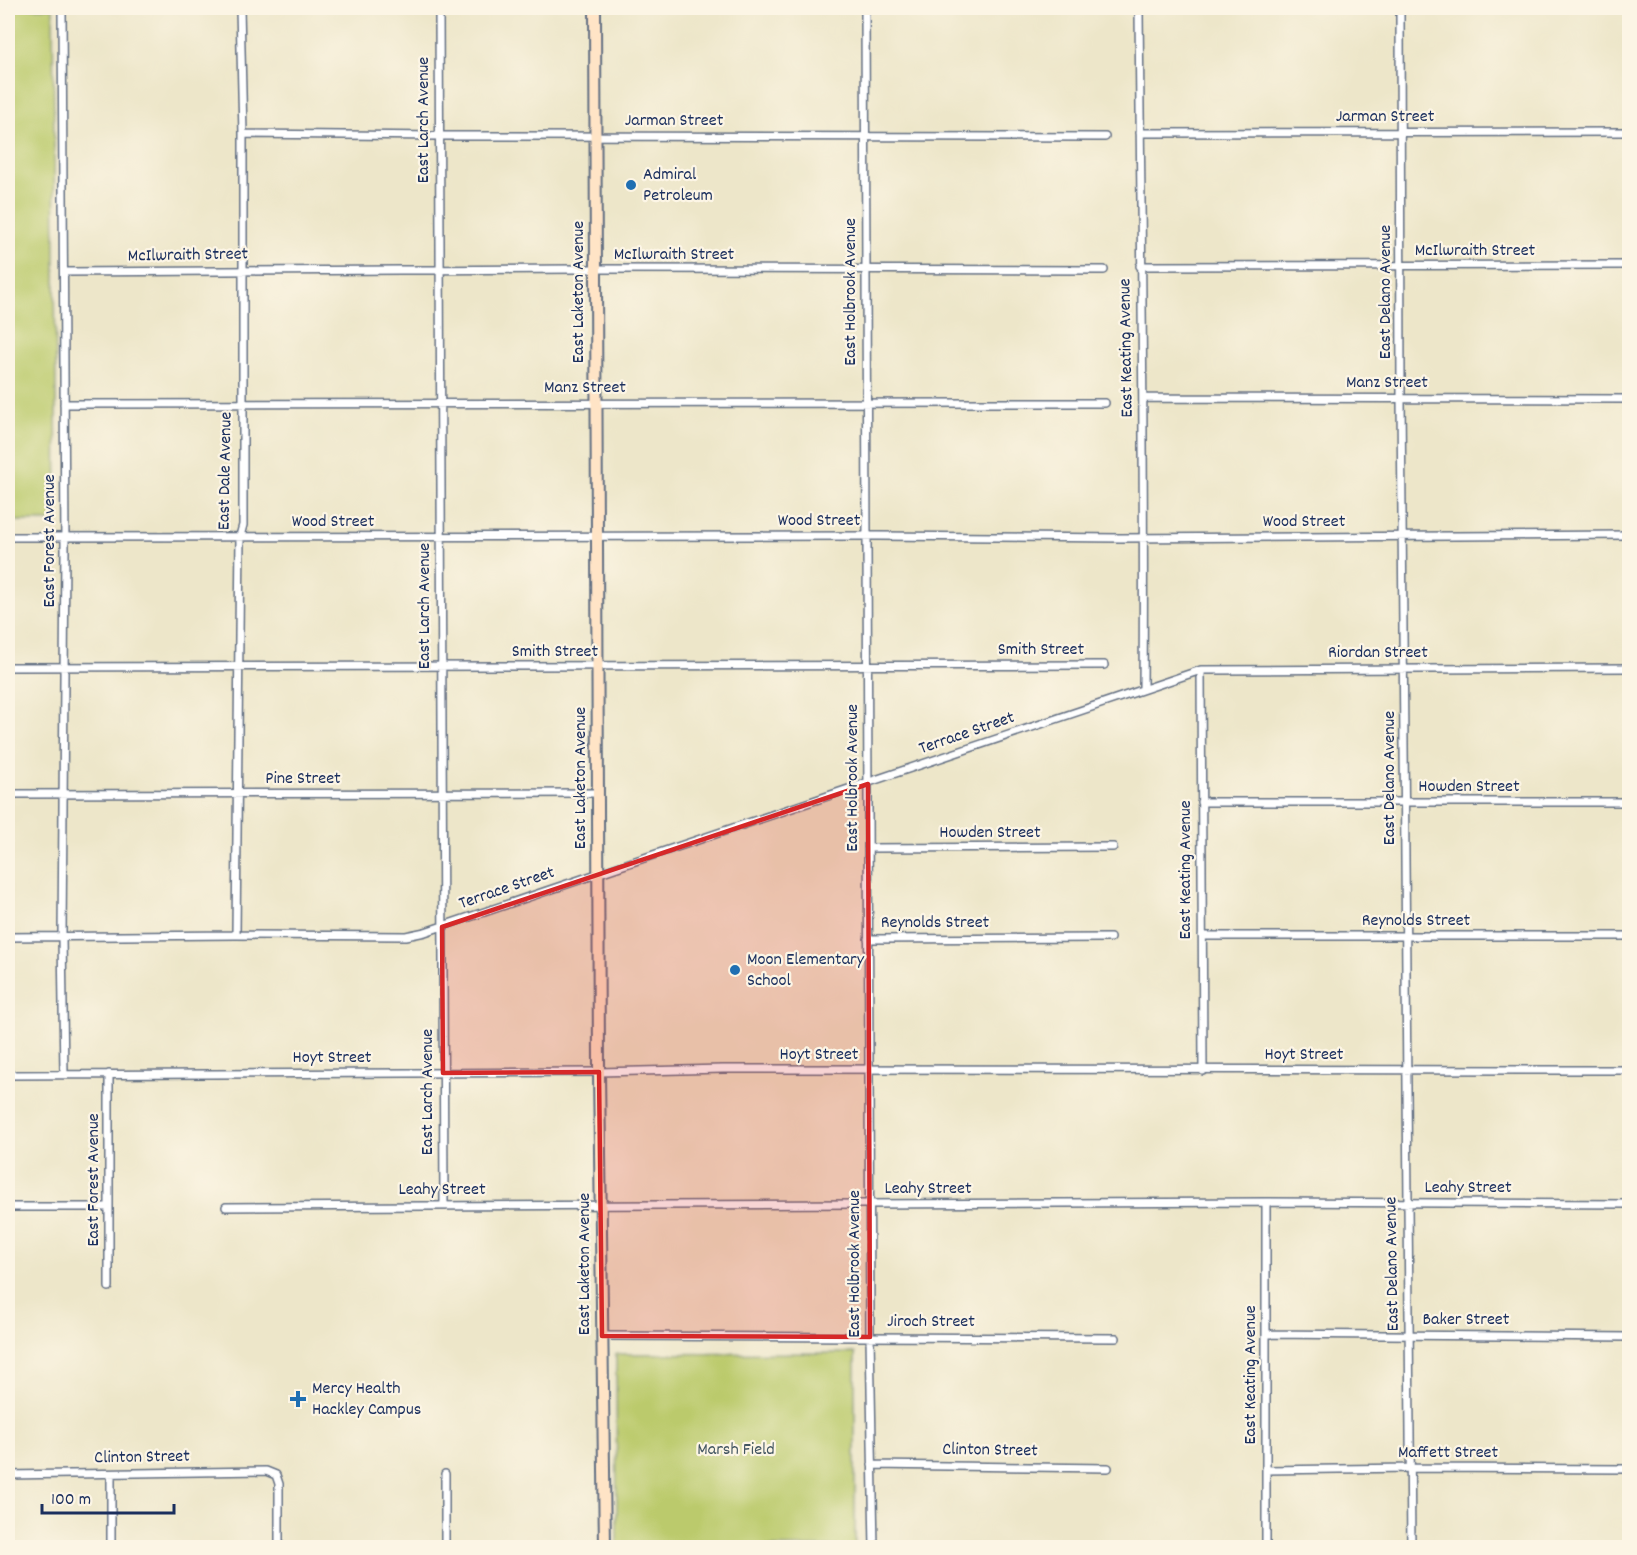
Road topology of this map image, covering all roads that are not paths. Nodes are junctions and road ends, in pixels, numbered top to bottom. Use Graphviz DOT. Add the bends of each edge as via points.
graph roads {
  1 [pos="62,8"];
  2 [pos="240,8"];
  3 [pos="439,8"];
  4 [pos="595,8"];
  5 [pos="865,8"];
  6 [pos="1139,8"];
  7 [pos="1400,8"];
  8 [pos="1400,132"];
  9 [pos="1629,132"];
  10 [pos="1140,133"];
  11 [pos="243,134"];
  12 [pos="438,136"];
  13 [pos="594,136"];
  14 [pos="866,136"];
  15 [pos="1105,137"];
  16 [pos="1629,265"];
  17 [pos="1140,266"];
  18 [pos="1401,266"];
  19 [pos="243,270"];
  20 [pos="439,270"];
  21 [pos="595,270"];
  22 [pos="866,270"];
  23 [pos="1104,270"];
  24 [pos="64,272"];
  25 [pos="1143,398"];
  26 [pos="1401,399"];
  27 [pos="1629,399"];
  28 [pos="243,403"];
  29 [pos="439,403"];
  30 [pos="595,403"];
  31 [pos="866,403"];
  32 [pos="1106,403"];
  33 [pos="64,404"];
  34 [pos="1629,535"];
  35 [pos="240,536"];
  36 [pos="597,536"];
  37 [pos="867,536"];
  38 [pos="1403,536"];
  39 [pos="8,537"];
  40 [pos="65,537"];
  41 [pos="440,537"];
  42 [pos="1143,538"];
  43 [pos="1104,665"];
  44 [pos="867,666"];
  45 [pos="8,667"];
  46 [pos="64,667"];
  47 [pos="441,667"];
  48 [pos="597,667"];
  49 [pos="239,668"];
  50 [pos="1405,668"];
  51 [pos="1629,668"];
  52 [pos="1201,670"];
  53 [pos="1143,689"];
  54 [pos="1130,693"];
  55 [pos="868,784"];
  56 [pos="441,793"];
  57 [pos="598,793"];
  58 [pos="8,794"];
  59 [pos="63,794"];
  60 [pos="238,794"];
  61 [pos="1201,802"];
  62 [pos="1405,802"];
  63 [pos="1629,802"];
  64 [pos="1113,847"];
  65 [pos="868,848"];
  66 [pos="598,874"];
  67 [pos="442,927"];
  68 [pos="236,935"];
  69 [pos="1202,936"];
  70 [pos="1406,936"];
  71 [pos="1629,936"];
  72 [pos="8,937"];
  73 [pos="62,937"];
  74 [pos="1110,938"];
  75 [pos="868,939"];
  76 [pos="870,1070"];
  77 [pos="1406,1070"];
  78 [pos="1629,1070"];
  79 [pos="1203,1071"];
  80 [pos="443,1072"];
  81 [pos="599,1072"];
  82 [pos="64,1074"];
  83 [pos="109,1074"];
  84 [pos="8,1075"];
  85 [pos="1266,1202"];
  86 [pos="1407,1203"];
  87 [pos="602,1204"];
  88 [pos="870,1204"];
  89 [pos="1629,1204"];
  90 [pos="444,1205"];
  91 [pos="8,1207"];
  92 [pos="108,1207"];
  93 [pos="226,1207"];
  94 [pos="109,1287"];
  95 [pos="1266,1334"];
  96 [pos="1409,1335"];
  97 [pos="602,1336"];
  98 [pos="870,1337"];
  99 [pos="1629,1337"];
  100 [pos="1116,1338"];
  101 [pos="872,1465"];
  102 [pos="1108,1468"];
  103 [pos="1411,1468"];
  104 [pos="1629,1469"];
  105 [pos="1266,1470"];
  106 [pos="111,1474"];
  107 [pos="445,1474"];
  108 [pos="8,1475"];
  109 [pos="111,1548"];
  110 [pos="279,1548"];
  111 [pos="446,1548"];
  112 [pos="605,1548"];
  113 [pos="874,1548"];
  114 [pos="1266,1548"];
  115 [pos="1411,1548"];
  1 -- 24 [label="street, East Forest Avenue"];
  2 -- 11 [label="street, East Dale Avenue"];
  3 -- 12 [label="street, East Larch Avenue"];
  4 -- 13 [label="main road, East Laketon Avenue"];
  5 -- 14 [label="street, East Holbrook Avenue"];
  6 -- 10 [label="street, East Keating Avenue"];
  7 -- 8 [label="street, East Delano Avenue"];
  8 -- 9 [label="street, Jarman Street"];
  8 -- 10 [label="street, Jarman Street"];
  8 -- 18 [label="street, East Delano Avenue"];
  10 -- 17 [label="street, East Keating Avenue"];
  11 -- 12 [label="street, Jarman Street"];
  11 -- 19 [label="street, East Dale Avenue"];
  12 -- 13 [label="street, Jarman Street"];
  12 -- 20 [label="street, East Larch Avenue"];
  13 -- 14 [label="street, Jarman Street"];
  13 -- 21 [label="main road, East Laketon Avenue"];
  14 -- 15 [label="street, Jarman Street"];
  14 -- 22 [label="street, East Holbrook Avenue"];
  16 -- 18 [label="street, McIlwraith Street"];
  17 -- 18 [label="street, McIlwraith Street"];
  17 -- 25 [label="street, East Keating Avenue"];
  18 -- 26 [label="street, East Delano Avenue"];
  19 -- 20 [label="street, McIlwraith Street"];
  19 -- 24 [label="street, McIlwraith Street"];
  19 -- 28 [label="street, East Dale Avenue"];
  20 -- 21 [label="street, McIlwraith Street"];
  20 -- 29 [label="street, East Larch Avenue"];
  21 -- 22 [label="street, McIlwraith Street"];
  21 -- 30 [label="main road, East Laketon Avenue"];
  22 -- 23 [label="street, McIlwraith Street"];
  22 -- 31 [label="street, East Holbrook Avenue"];
  24 -- 33 [label="street, East Forest Avenue"];
  25 -- 26 [label="street, Manz Street"];
  25 -- 42 [label="street, East Keating Avenue"];
  26 -- 27 [label="street, Manz Street"];
  26 -- 38 [label="street, East Delano Avenue"];
  28 -- 29 [label="street, Manz Street"];
  28 -- 33 [label="street, Manz Street"];
  28 -- 35 [label="street, East Dale Avenue"];
  29 -- 30 [label="street, Manz Street"];
  29 -- 41 [label="street, East Larch Avenue"];
  30 -- 31 [label="street, Manz Street"];
  30 -- 36 [label="main road, East Laketon Avenue"];
  31 -- 32 [label="street, Manz Street"];
  31 -- 37 [label="street, East Holbrook Avenue"];
  33 -- 40 [label="street, East Forest Avenue"];
  34 -- 38 [label="street, Wood Street"];
  35 -- 40 [label="street, Wood Street"];
  35 -- 41 [label="street, Wood Street"];
  35 -- 49 [label="street, East Dale Avenue"];
  36 -- 37 [label="street, Wood Street"];
  36 -- 41 [label="street, Wood Street"];
  36 -- 48 [label="main road, East Laketon Avenue"];
  37 -- 42 [label="street, Wood Street"];
  37 -- 44 [label="street, East Holbrook Avenue"];
  38 -- 42 [label="street, Wood Street"];
  38 -- 50 [label="street, East Delano Avenue"];
  39 -- 40 [label="street, Wood Street"];
  40 -- 46 [label="street, East Forest Avenue"];
  41 -- 47 [label="street, East Larch Avenue"];
  42 -- 53 [label="street, East Keating Avenue"];
  43 -- 44 [label="street, Smith Street"];
  44 -- 48 [label="street, Smith Street"];
  44 -- 55 [label="street, East Holbrook Avenue"];
  45 -- 46 [label="street, Smith Street"];
  46 -- 49 [label="street, Smith Street"];
  46 -- 59 [label="street, East Forest Avenue"];
  47 -- 48 [label="street, Smith Street"];
  47 -- 49 [label="street, Smith Street"];
  47 -- 56 [label="street, East Larch Avenue"];
  48 -- 57 [label="main road, East Laketon Avenue"];
  49 -- 60 [label="street, East Dale Avenue"];
  50 -- 51 [label="street, Riordan Street"];
  50 -- 52 [label="street, Riordan Street"];
  50 -- 62 [label="street, East Delano Avenue"];
  52 -- 53 [label="street, Riordan Street"];
  52 -- 61 [label="street, East Keating Avenue"];
  53 -- 54 [label="street, Riordan Street"];
  54 -- 55 [label="street, Terrace Street"];
  55 -- 65 [label="street, East Holbrook Avenue"];
  55 -- 66 [label="street, Terrace Street"];
  56 -- 57 [label="street, Pine Street"];
  56 -- 60 [label="street, Pine Street"];
  56 -- 67 [label="street, East Larch Avenue"];
  57 -- 66 [label="main road, East Laketon Avenue"];
  58 -- 59 [label="street, Pine Street"];
  59 -- 60 [label="street, Pine Street"];
  59 -- 73 [label="street, East Forest Avenue"];
  60 -- 68 [label="street, East Dale Avenue"];
  61 -- 62 [label="street, Howden Street"];
  61 -- 69 [label="street, East Keating Avenue"];
  62 -- 63 [label="street, Howden Street"];
  62 -- 70 [label="street, East Delano Avenue"];
  64 -- 65 [label="street, Howden Street"];
  65 -- 75 [label="street, East Holbrook Avenue"];
  66 -- 67 [label="street, Terrace Street"];
  66 -- 81 [label="main road, East Laketon Avenue"];
  67 -- 68 [label="street, Terrace Street" via="406,936"];
  67 -- 80 [label="street, East Larch Avenue"];
  68 -- 73 [label="street, Terrace Street"];
  69 -- 70 [label="street, Reynolds Street"];
  69 -- 79 [label="street, East Keating Avenue"];
  70 -- 71 [label="street, Reynolds Street"];
  70 -- 77 [label="street, East Delano Avenue"];
  72 -- 73 [label="street, Terrace Street"];
  73 -- 82 [label="street, East Forest Avenue"];
  74 -- 75 [label="street, Reynolds Street"];
  75 -- 76 [label="street, East Holbrook Avenue"];
  76 -- 79 [label="street, Hoyt Street"];
  76 -- 81 [label="street, Hoyt Street"];
  76 -- 88 [label="street, East Holbrook Avenue"];
  77 -- 78 [label="street, Hoyt Street"];
  77 -- 79 [label="street, Hoyt Street"];
  77 -- 86 [label="street, East Delano Avenue"];
  80 -- 81 [label="street, Hoyt Street"];
  80 -- 83 [label="street, Hoyt Street"];
  80 -- 90 [label="street, East Larch Avenue"];
  81 -- 87 [label="main road, East Laketon Avenue"];
  82 -- 83 [label="street, Hoyt Street"];
  82 -- 84 [label="street, Hoyt Street"];
  83 -- 92 [label="street, East Forest Avenue"];
  85 -- 86 [label="street, Leahy Street"];
  85 -- 88 [label="street, Leahy Street"];
  85 -- 95 [label="street, East Keating Avenue"];
  86 -- 89 [label="street, Leahy Street"];
  86 -- 96 [label="street, East Delano Avenue"];
  87 -- 88 [label="street, Leahy Street"];
  87 -- 90 [label="street, Leahy Street"];
  87 -- 97 [label="main road, East Laketon Avenue"];
  88 -- 98 [label="street, East Holbrook Avenue"];
  90 -- 93 [label="street, Leahy Street"];
  91 -- 92 [label="street"];
  92 -- 94 [label="street, East Forest Avenue"];
  95 -- 96 [label="street, Baker Street"];
  95 -- 105 [label="street, East Keating Avenue"];
  96 -- 99 [label="street, Baker Street"];
  96 -- 103 [label="street, East Delano Avenue"];
  97 -- 98 [label="street, Jiroch Street"];
  97 -- 112 [label="main road, East Laketon Avenue"];
  98 -- 100 [label="street, Jiroch Street"];
  98 -- 101 [label="street, East Holbrook Avenue"];
  101 -- 102 [label="street, Clinton Street"];
  101 -- 113 [label="street, East Holbrook Avenue"];
  103 -- 104 [label="street, Maffett Street"];
  103 -- 105 [label="street, Maffett Street"];
  103 -- 115 [label="street, East Delano Avenue"];
  105 -- 114 [label="street, East Keating Avenue"];
  106 -- 108 [label="street, Clinton Street"];
  106 -- 109 [label="street"];
  106 -- 110 [label="street, Clinton Street" via="266,1471 276,1475"];
  107 -- 111 [label="street"];
}
